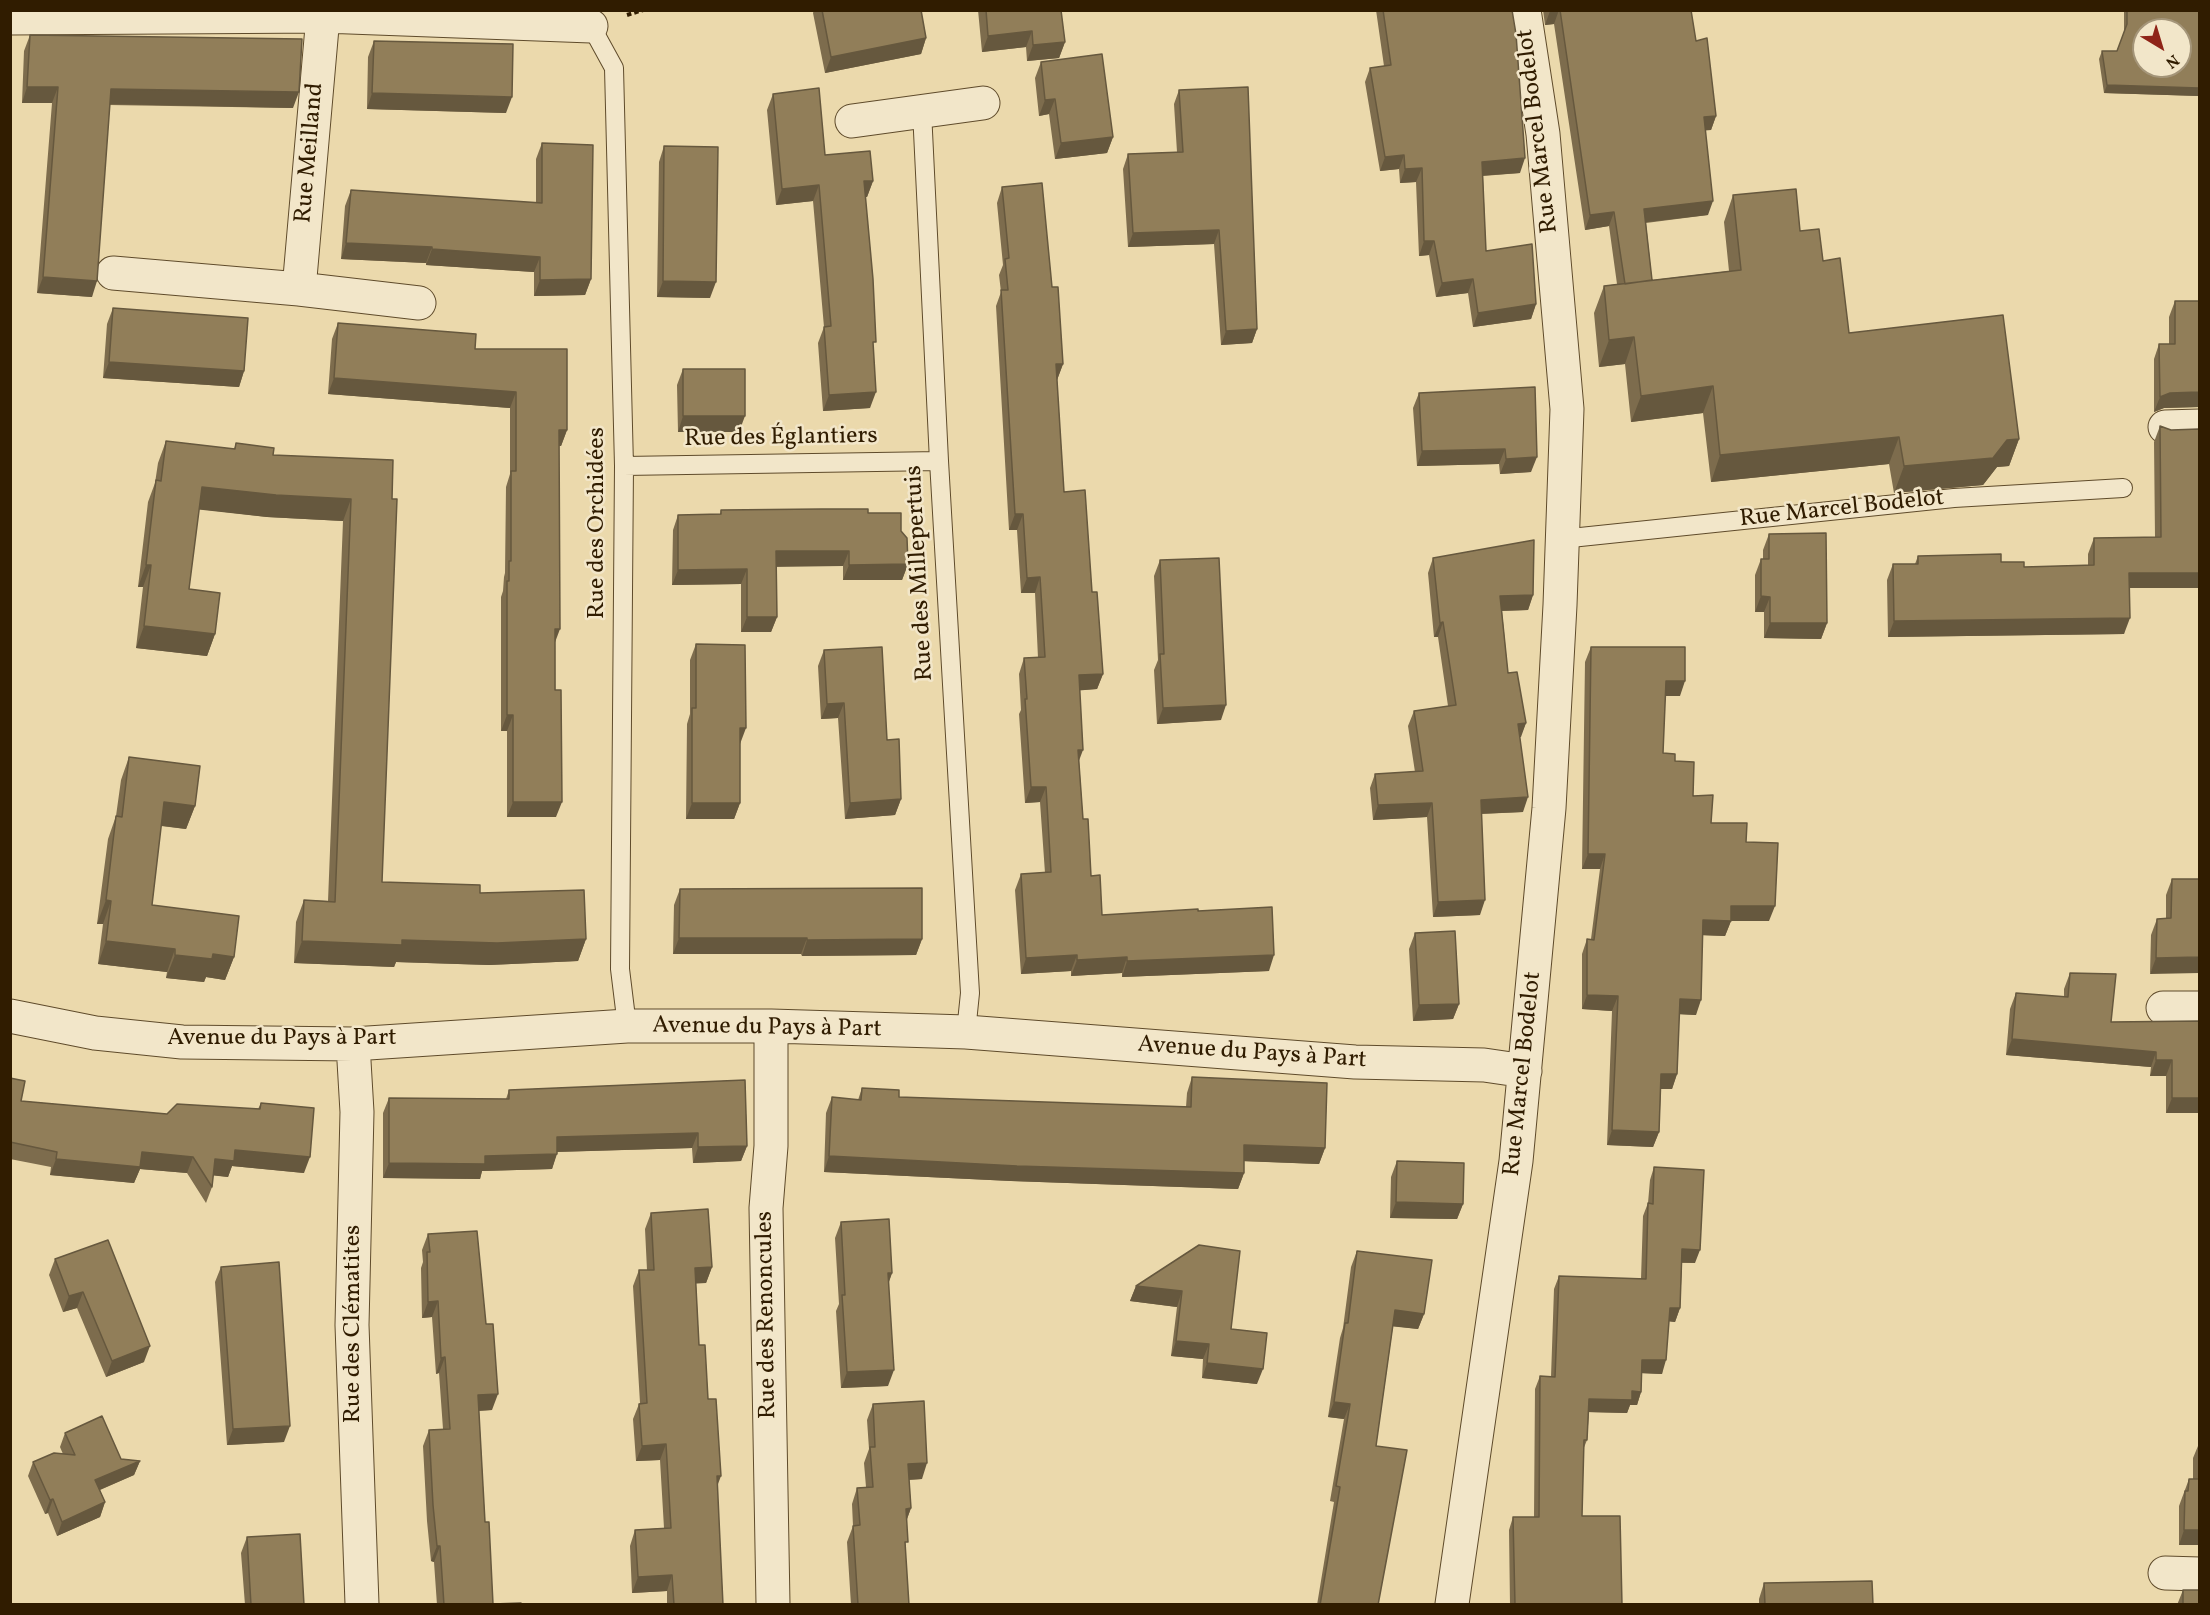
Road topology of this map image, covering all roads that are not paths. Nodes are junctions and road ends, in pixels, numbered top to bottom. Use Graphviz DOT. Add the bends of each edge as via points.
graph roads {
  1 [pos="1524,10"];
  2 [pos="322,16"];
  3 [pos="10,18"];
  4 [pos="591,26"];
  5 [pos="984,102"];
  6 [pos="922,111"];
  7 [pos="852,121"];
  8 [pos="114,273"];
  9 [pos="299,289"];
  10 [pos="419,303"];
  11 [pos="2199,426"];
  12 [pos="2165,427"];
  13 [pos="939,461"];
  14 [pos="624,466"];
  15 [pos="2123,488"];
  16 [pos="1561,539"];
  17 [pos="2163,1008"];
  18 [pos="2199,1008"];
  19 [pos="10,1016"];
  20 [pos="627,1026"];
  21 [pos="771,1026"];
  22 [pos="966,1032"];
  23 [pos="352,1044"];
  24 [pos="1525,1071"];
  25 [pos="2165,1573"];
  26 [pos="2199,1574"];
  27 [pos="362,1605"];
  28 [pos="773,1605"];
  29 [pos="1452,1605"];
  1 -- 16 [label="street, Rue Marcel Bodelot" via="1543,135 1567,409"];
  2 -- 3 [label="street"];
  2 -- 4 [label="street"];
  2 -- 9 [label="street, Rue Meilland"];
  4 -- 14 [label="lane, Rue des Orchidées" via="614,68"];
  5 -- 6 [label="street"];
  6 -- 7 [label="street"];
  6 -- 13 [label="lane, Rue des Millepertuis"];
  8 -- 9 [label="street"];
  9 -- 10 [label="street"];
  11 -- 12 [label="street"];
  13 -- 14 [label="lane, Rue des Églantiers"];
  13 -- 22 [label="lane, Rue des Millepertuis" via="970,993"];
  14 -- 20 [label="lane, Rue des Orchidées" via="620,969"];
  15 -- 16 [label="lane, Rue Marcel Bodelot" via="1954,498"];
  16 -- 24 [label="street, Rue Marcel Bodelot" via="1549,808"];
  17 -- 18 [label="street"];
  19 -- 23 [label="street, Avenue du Pays à Part" via="94,1033 182,1042"];
  20 -- 21 [label="street, Avenue du Pays à Part"];
  20 -- 23 [label="street, Avenue du Pays à Part"];
  21 -- 22 [label="street, Avenue du Pays à Part"];
  21 -- 28 [label="street, Rue des Renoncules" via="771,1146 766,1208"];
  22 -- 24 [label="street, Avenue du Pays à Part" via="1355,1062 1484,1065"];
  23 -- 27 [label="street, Rue des Clématites" via="357,1112 352,1325"];
  24 -- 29 [label="street, Rue Marcel Bodelot" via="1513,1183"];
  25 -- 26 [label="street"];
}
